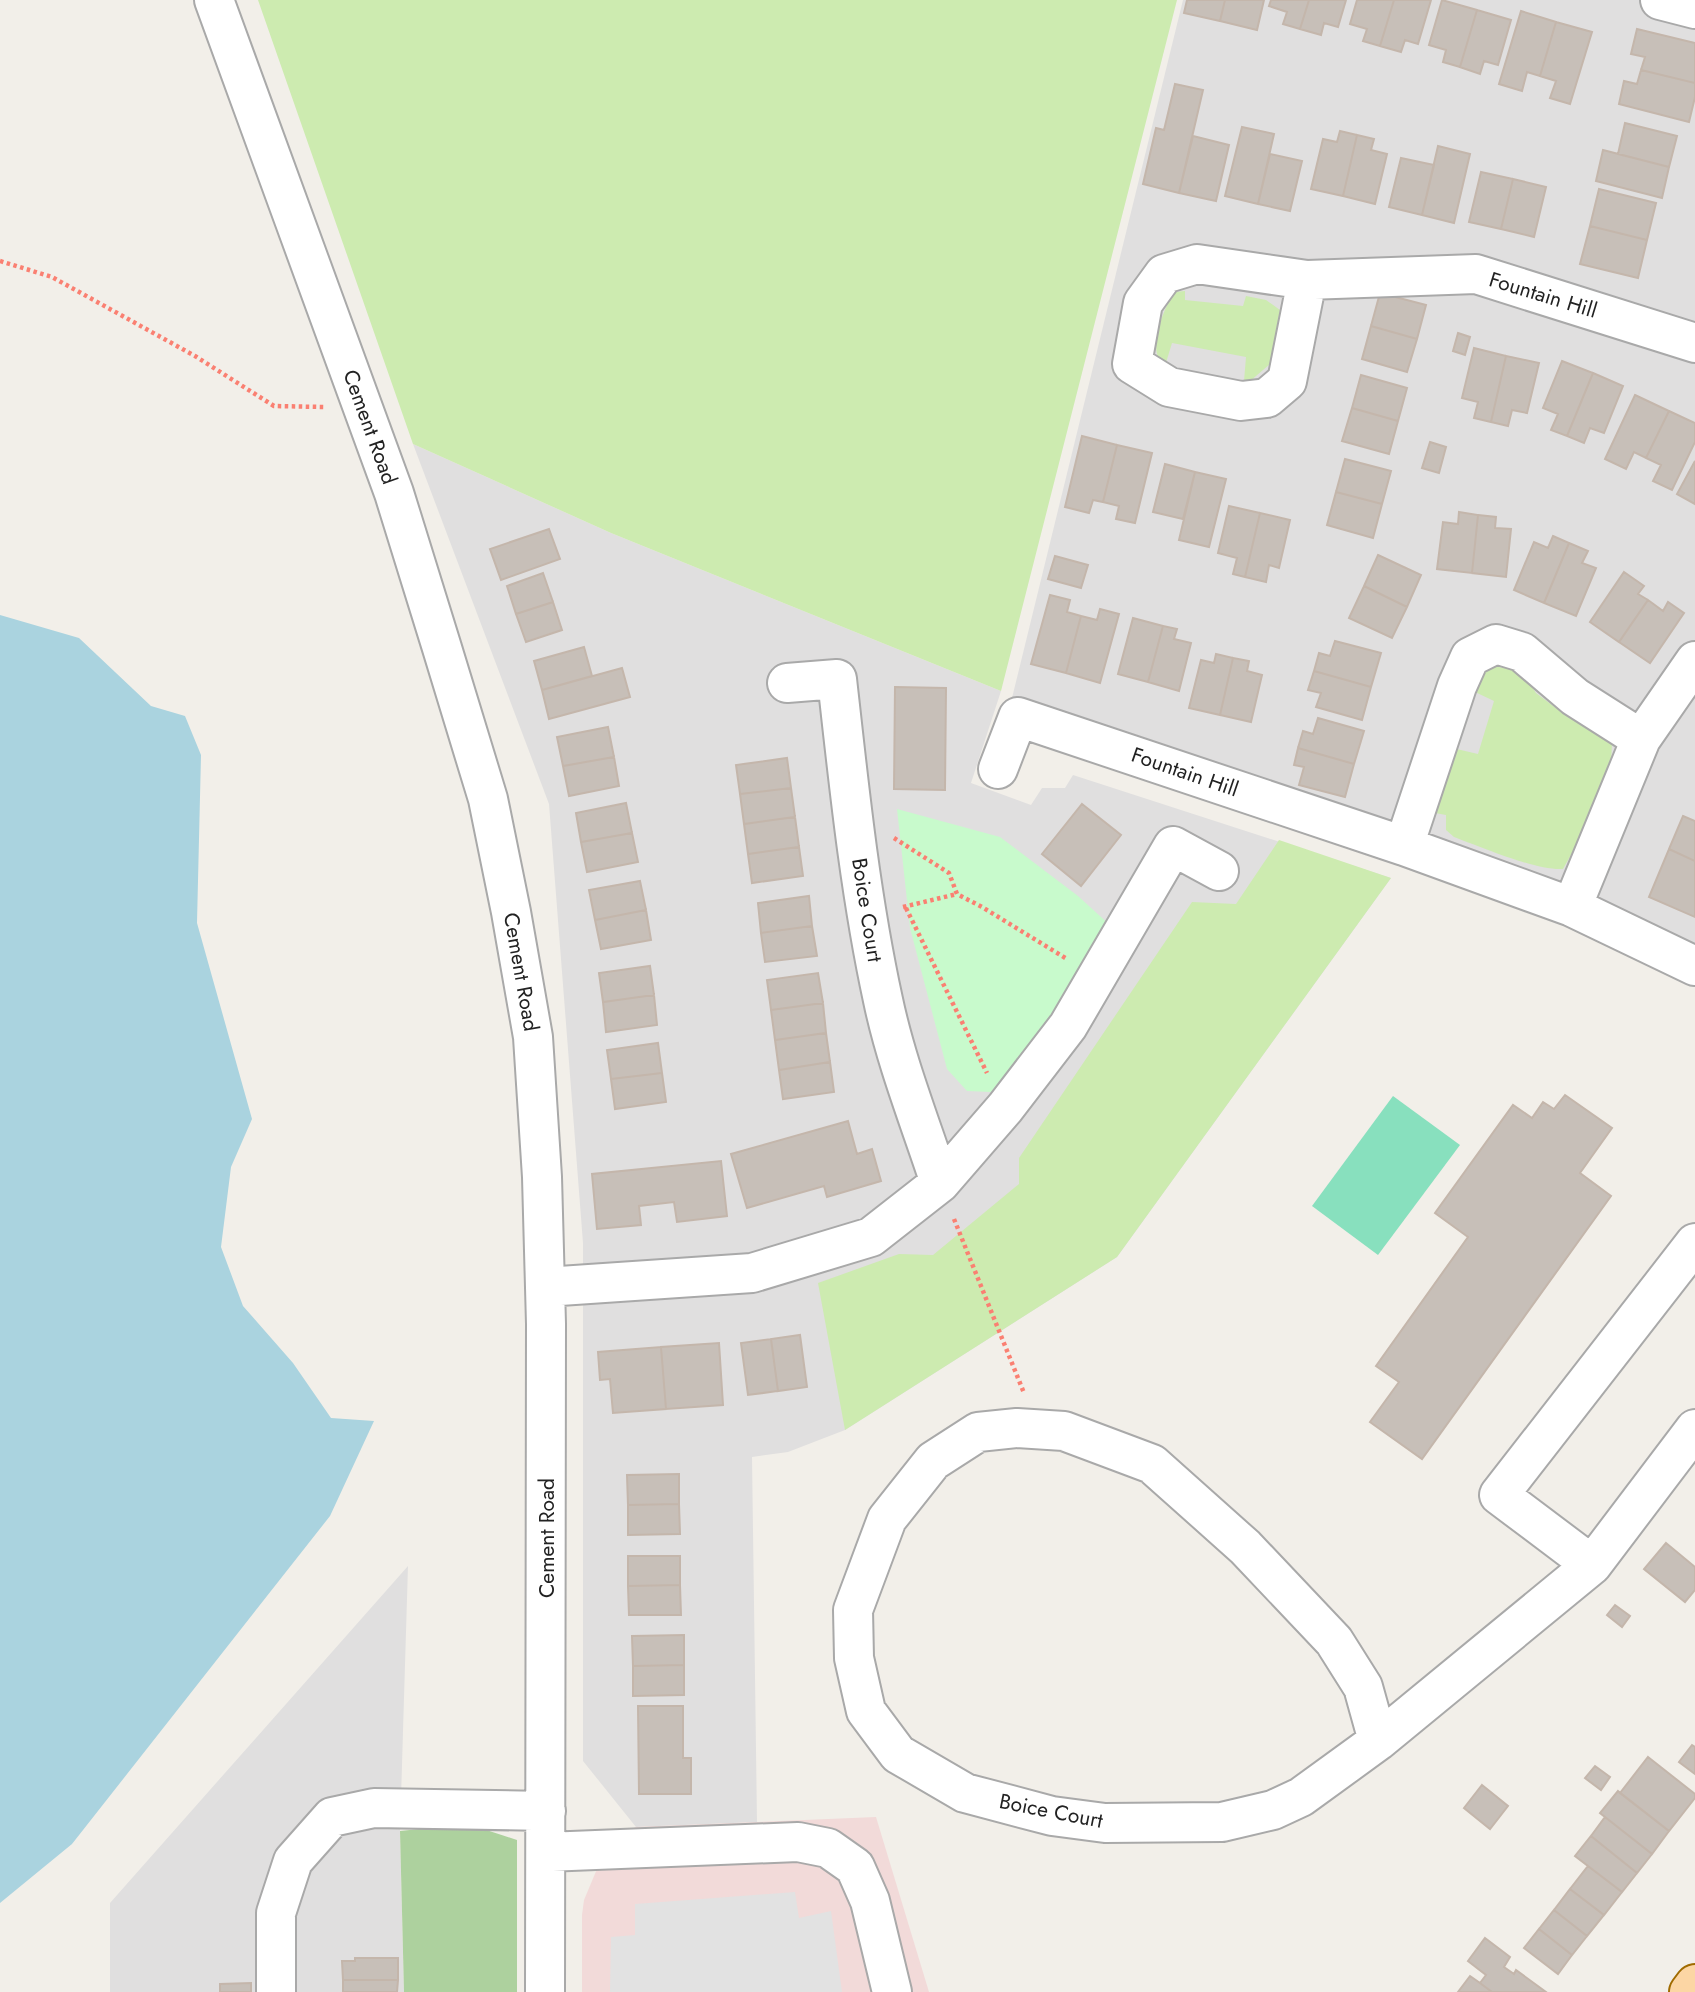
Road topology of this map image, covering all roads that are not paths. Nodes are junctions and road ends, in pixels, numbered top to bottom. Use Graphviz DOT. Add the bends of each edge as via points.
graph roads {
  1 [pos="214,0"];
  2 [pos="1660,0"];
  3 [pos="1695,9"];
  4 [pos="1307,280"];
  5 [pos="1694,338"];
  6 [pos="1695,662"];
  7 [pos="787,683"];
  8 [pos="1641,739"];
  9 [pos="998,769"];
  10 [pos="1404,846"];
  11 [pos="1219,871"];
  12 [pos="1572,907"];
  13 [pos="1695,966"];
  14 [pos="940,1182"];
  15 [pos="1695,1242"];
  16 [pos="545,1287"];
  17 [pos="1695,1429"];
  18 [pos="1592,1565"];
  19 [pos="1378,1741"];
  20 [pos="545,1811"];
  21 [pos="546,1852"];
  22 [pos="1695,1984"];
  23 [pos="276,1992"];
  24 [pos="545,1992"];
  25 [pos="892,1992"];
  26 [pos="1689,1992"];
  1 -- 16 [label="street, Cement Road" via="394,493 488,799 533,1037"];
  2 -- 3 [label="street"];
  4 -- 4 [label="street, Fountain Hill" via="1287,381 1267,398 1241,401 1169,387 1132,364 1143,303 1164,274 1197,264"];
  4 -- 5 [label="street, Fountain Hill" via="1476,274"];
  6 -- 8 [label="street"];
  7 -- 14 [label="street, Boice Court" via="837,679 866,913 887,1016"];
  8 -- 10 [label="street" via="1575,697 1522,652 1496,644 1470,657"];
  8 -- 12 [label="street"];
  9 -- 10 [label="street, Fountain Hill" via="1018,717"];
  10 -- 12 [label="street, Fountain Hill"];
  11 -- 14 [label="street" via="1173,846 1068,1026"];
  12 -- 13 [label="street, Fountain Hill"];
  14 -- 16 [label="street" via="871,1237 752,1273"];
  15 -- 18 [label="street" via="1499,1494"];
  16 -- 20 [label="street, Cement Road"];
  17 -- 18 [label="street, Boice Court"];
  18 -- 19 [label="street, Boice Court"];
  19 -- 19 [label="street, Boice Court" via="1301,1797 1273,1810 1222,1822 1105,1823 1052,1816 965,1793 898,1754 866,1712 854,1658 853,1610 887,1519 933,1461 978,1432 1064,1431 1152,1464 1245,1547 1334,1641 1363,1687"];
  20 -- 21 [label="street, Cement Road"];
  20 -- 23 [label="street" via="374,1808 332,1817 293,1861 276,1913"];
  21 -- 24 [label="street, Cement Road"];
  21 -- 25 [label="street" via="797,1842 828,1848 855,1867 860,1878"];
  22 -- 26 [label="main road"];
}
